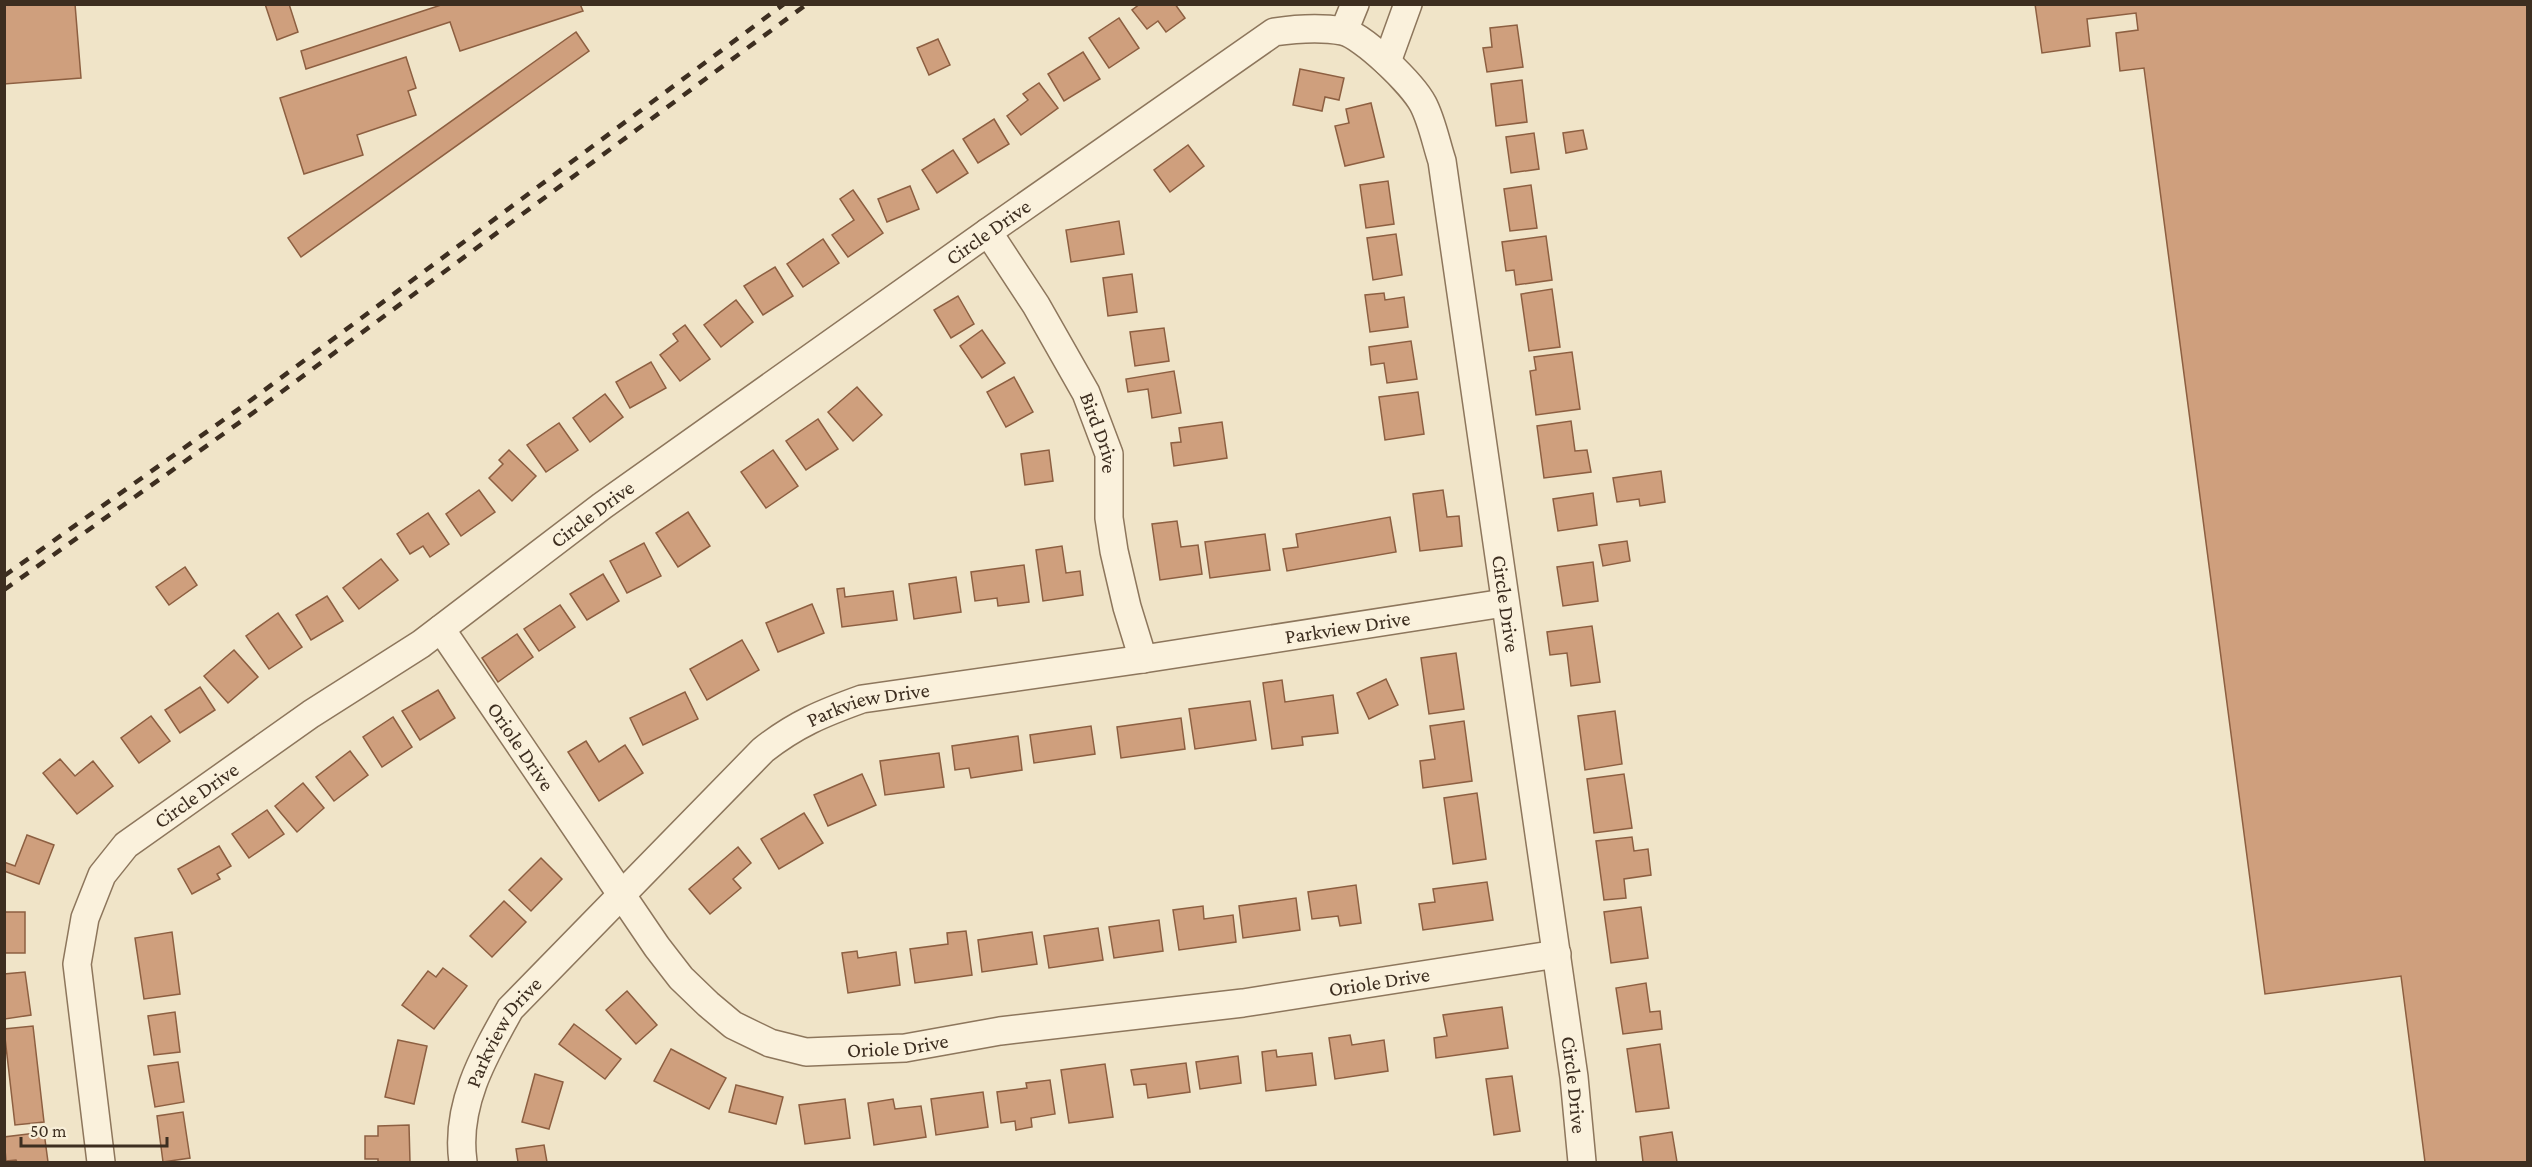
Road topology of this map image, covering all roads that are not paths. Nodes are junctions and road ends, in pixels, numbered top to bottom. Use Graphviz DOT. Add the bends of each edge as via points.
graph roads {
  1 [pos="1354,4"];
  2 [pos="1408,4"];
  3 [pos="1344,31"];
  4 [pos="1387,62"];
  5 [pos="988,232"];
  6 [pos="1504,603"];
  7 [pos="441,629"];
  8 [pos="1143,659"];
  9 [pos="622,895"];
  10 [pos="1557,954"];
  11 [pos="101,1162"];
  12 [pos="463,1162"];
  13 [pos="1582,1162"];
  1 -- 3 [label="street"];
  2 -- 4 [label="street"];
  3 -- 4 [label="street, Circle Drive"];
  3 -- 5 [label="street, Circle Drive" via="1274,32"];
  4 -- 6 [label="street, Circle Drive" via="1423,104 1442,161"];
  5 -- 7 [label="street, Circle Drive" via="602,506"];
  5 -- 8 [label="street, Bird Drive" via="1036,305 1086,393 1108,454 1114,551"];
  6 -- 8 [label="street, Parkview Drive"];
  6 -- 10 [label="street, Circle Drive"];
  7 -- 9 [label="street, Oriole Drive"];
  7 -- 11 [label="street, Circle Drive" via="311,714 126,844 102,875 85,918 77,964"];
  8 -- 9 [label="street, Parkview Drive" via="862,699 818,715 763,750"];
  9 -- 10 [label="street, Oriole Drive" via="681,978 708,1004 733,1024 770,1043 806,1052 905,1048 1000,1031 1243,1003"];
  9 -- 12 [label="street, Parkview Drive" via="510,1009 483,1058 468,1097 462,1131"];
  10 -- 13 [label="street, Circle Drive"];
}
